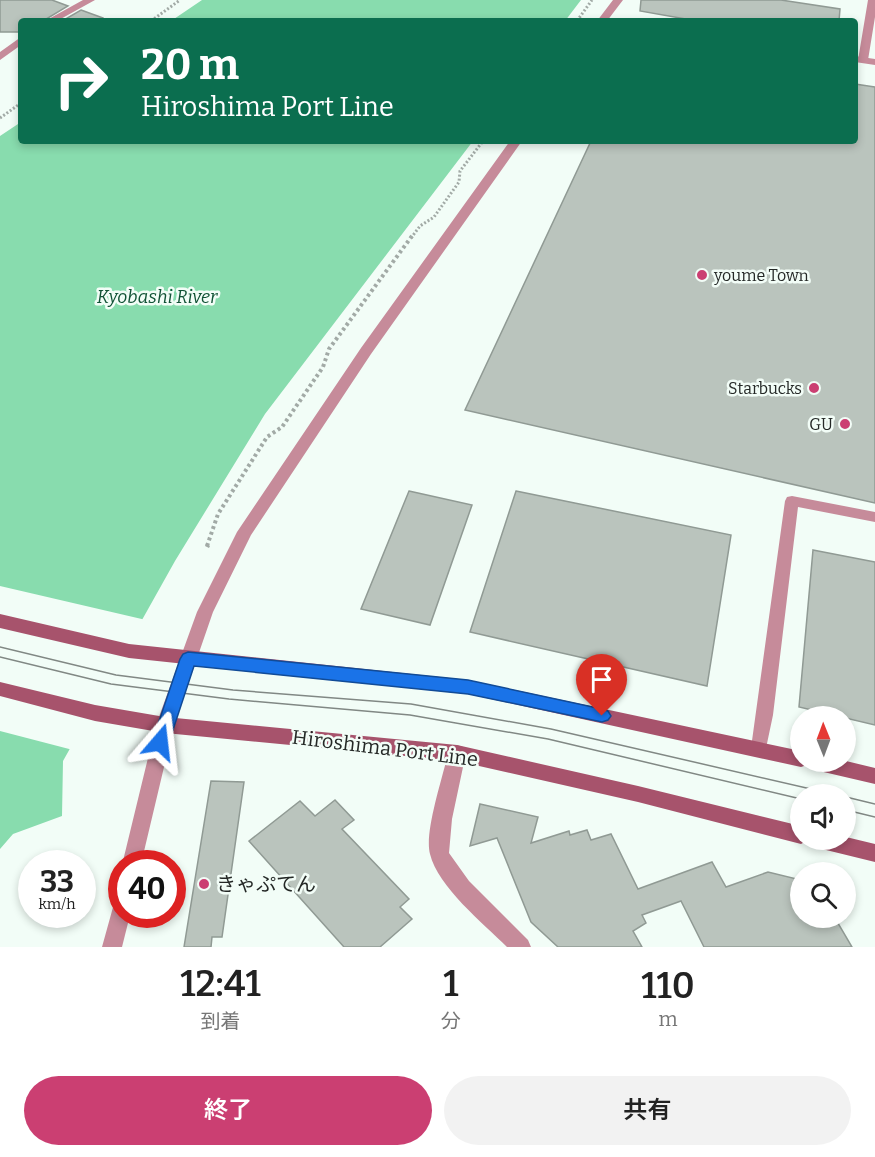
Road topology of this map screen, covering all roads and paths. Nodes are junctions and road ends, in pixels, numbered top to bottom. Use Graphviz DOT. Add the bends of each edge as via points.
graph roads {
  1 [pos="90,0"];
  2 [pos="180,0"];
  3 [pos="592,0"];
  4 [pos="618,0"];
  5 [pos="873,0"];
  6 [pos="56,18"];
  7 [pos="155,18"];
  8 [pos="579,18"];
  9 [pos="604,18"];
  10 [pos="18,42"];
  11 [pos="0,57"];
  12 [pos="859,60"];
  13 [pos="875,62"];
  14 [pos="18,105"];
  15 [pos="0,118"];
  16 [pos="481,144"];
  17 [pos="514,144"];
  18 [pos="875,518"];
  19 [pos="207,547"];
  20 [pos="0,621"];
  21 [pos="188,659"];
  22 [pos="0,689"];
  23 [pos="165,725"];
  24 [pos="759,748"];
  25 [pos="457,753"];
  26 [pos="790,756"];
  27 [pos="856,772"];
  28 [pos="875,776"];
  29 [pos="790,832"];
  30 [pos="856,848"];
  31 [pos="134,850"];
  32 [pos="875,853"];
  33 [pos="117,928"];
  34 [pos="112,947"];
  35 [pos="521,947"];
  1 -- 6 [label="street"];
  2 -- 7 [label="path"];
  3 -- 8 [label="path"];
  4 -- 9 [label="street"];
  5 -- 12 [label="street"];
  10 -- 11 [label="street"];
  12 -- 13 [label="street"];
  14 -- 15 [label="path"];
  16 -- 19 [label="path" via="434,217 420,226 329,349 323,367 282,427 267,437 218,514"];
  17 -- 21 [label="street" via="366,351 245,532 205,612"];
  18 -- 24 [label="lane" via="792,501"];
  20 -- 21 [label="main road" via="129,651"];
  21 -- 23 [label="street"];
  21 -- 24 [label="main road" via="468,687"];
  22 -- 23 [label="main road, Hiroshima Port Line" via="95,713"];
  23 -- 25 [label="main road, Hiroshima Port Line"];
  23 -- 31 [label="street"];
  24 -- 26 [label="main road"];
  25 -- 29 [label="main road, Hiroshima Port Line"];
  25 -- 35 [label="street" via="439,853 447,871"];
  27 -- 28 [label="main road"];
  30 -- 32 [label="main road"];
  33 -- 34 [label="street"];
}
